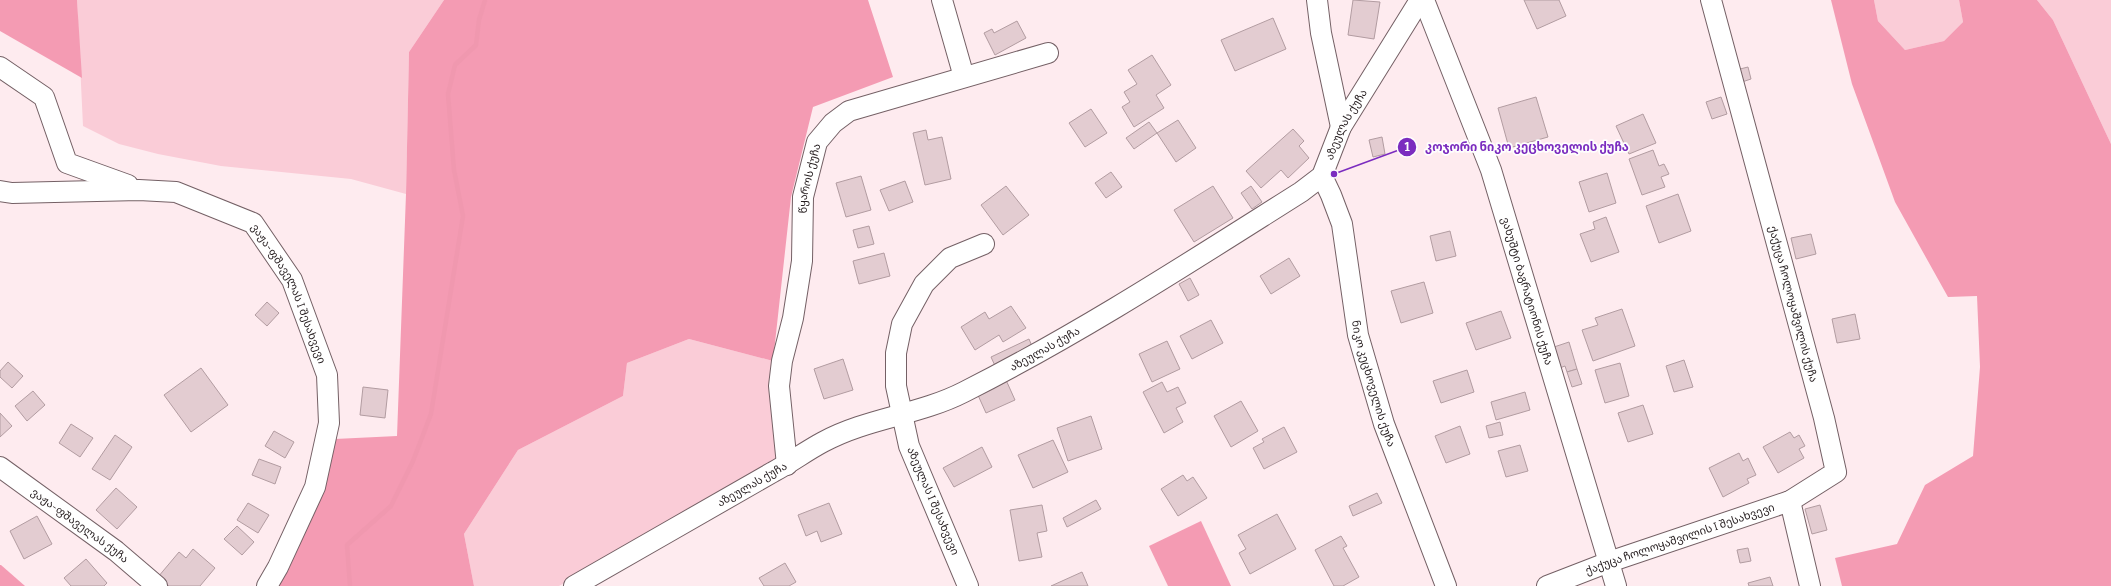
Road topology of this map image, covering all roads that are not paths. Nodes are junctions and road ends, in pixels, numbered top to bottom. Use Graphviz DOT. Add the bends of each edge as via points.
graph roads {
  1 [pos="942,0"];
  2 [pos="1317,0"];
  3 [pos="1420,0"];
  4 [pos="1424,0"];
  5 [pos="1711,0"];
  6 [pos="1048,53"];
  7 [pos="0,67"];
  8 [pos="964,77"];
  9 [pos="1342,128"];
  10 [pos="1322,176"];
  11 [pos="139,190"];
  12 [pos="0,191"];
  13 [pos="984,244"];
  14 [pos="902,414"];
  15 [pos="787,465"];
  16 [pos="0,467"];
  17 [pos="1790,501"];
  18 [pos="1609,562"];
  19 [pos="157,586"];
  20 [pos="267,586"];
  21 [pos="574,586"];
  22 [pos="968,586"];
  23 [pos="1446,586"];
  24 [pos="1547,586"];
  25 [pos="1616,586"];
  26 [pos="1810,586"];
  1 -- 8 [label="street"];
  2 -- 9 [label="street" via="1321,33"];
  3 -- 9 [label="street, აზეულას ქუჩა"];
  4 -- 18 [label="street, ვახუშტი ბაგრატიონის ქუჩა" via="1491,170"];
  5 -- 17 [label="street, ქაქუცა ჩოლოყაშვილის ქუჩა" via="1822,411 1836,472"];
  6 -- 8 [label="street, წყაროს ქუჩა"];
  7 -- 11 [label="street" via="44,97 67,163"];
  8 -- 15 [label="street, წყაროს ქუჩა" via="849,111 833,123 817,142 803,197 802,260 793,318 780,374"];
  9 -- 10 [label="street, აზეულას ქუჩა"];
  10 -- 14 [label="street, აზეულას ქუჩა" via="1301,192 1092,323 962,394"];
  10 -- 23 [label="street, ნიკო კეცხოველის ქუჩა" via="1342,224 1358,335 1384,424"];
  11 -- 12 [label="street, ვაჟა-ფშაველას I შესახვევი" via="12,193"];
  11 -- 20 [label="street, ვაჟა-ფშაველას I შესახვევი" via="176,192 253,223 292,280 327,375 329,423 315,486"];
  13 -- 14 [label="street, აზეულას I შესახვევი" via="950,258 924,284 902,324 896,353 896,386"];
  14 -- 15 [label="street, აზეულას ქუჩა" via="857,426 823,442"];
  14 -- 22 [label="street, აზეულას I შესახვევი" via="909,446"];
  15 -- 21 [label="street, აზეულას ქუჩა"];
  16 -- 19 [label="street, ვაჟა-ფშაველას ქუჩა" via="110,546"];
  17 -- 18 [label="street, ქაქუცა ჩოლოყაშვილის I შესახვევი"];
  17 -- 26 [label="street"];
  18 -- 24 [label="street, ქაქუცა ჩოლოყაშვილის I შესახვევი"];
  18 -- 25 [label="street, ვახუშტი ბაგრატიონის ქუჩა"];
}
